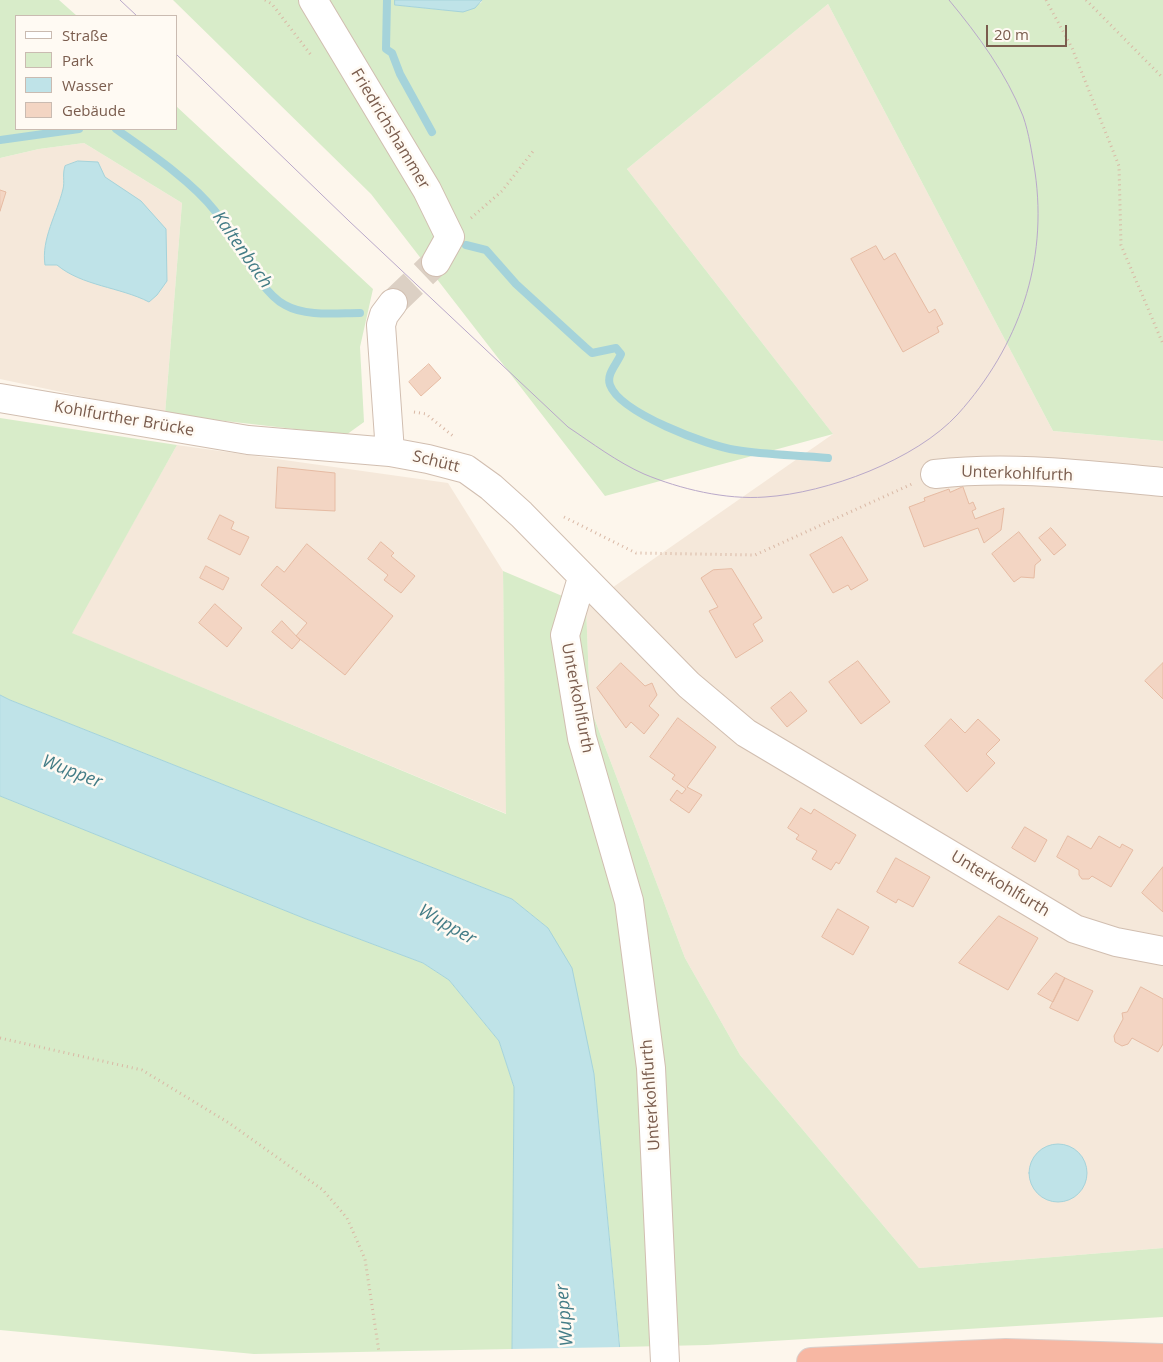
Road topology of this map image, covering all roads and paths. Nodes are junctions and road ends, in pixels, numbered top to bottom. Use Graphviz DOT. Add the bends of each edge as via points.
graph roads {
  1 [pos="314,0"];
  2 [pos="1046,0"];
  3 [pos="1086,0"];
  4 [pos="1163,78"];
  5 [pos="534,150"];
  6 [pos="450,237"];
  7 [pos="436,262"];
  8 [pos="393,303"];
  9 [pos="1163,344"];
  10 [pos="0,398"];
  11 [pos="248,440"];
  12 [pos="390,452"];
  13 [pos="935,474"];
  14 [pos="1163,482"];
  15 [pos="557,513"];
  16 [pos="582,578"];
  17 [pos="1163,951"];
  18 [pos="0,1038"];
  19 [pos="379,1352"];
  20 [pos="1163,1358"];
  21 [pos="665,1362"];
  22 [pos="811,1362"];
  1 -- 6 [label="street, Friedrichshammer" via="427,190"];
  2 -- 9 [label="path" via="1072,48 1119,166 1121,245"];
  3 -- 4 [label="path"];
  5 -- 6 [label="path" via="502,191"];
  6 -- 7 [label="street"];
  8 -- 12 [label="street" via="381,324"];
  10 -- 11 [label="street, Kohlfurther Brücke"];
  11 -- 12 [label="street, Schütt"];
  12 -- 16 [label="street, Schütt" via="466,469 521,514"];
  13 -- 14 [label="street, Unterkohlfurth" via="1017,470"];
  13 -- 15 [label="path" via="755,555 636,553"];
  16 -- 17 [label="street, Unterkohlfurth" via="689,685 746,733 1075,929 1116,942"];
  16 -- 21 [label="street, Unterkohlfurth" via="565,635 582,738 630,911 651,1068"];
  18 -- 19 [label="path" via="142,1070 229,1123 323,1190 347,1218 365,1259"];
  20 -- 22 [label="highway" via="1006,1352"];
}
